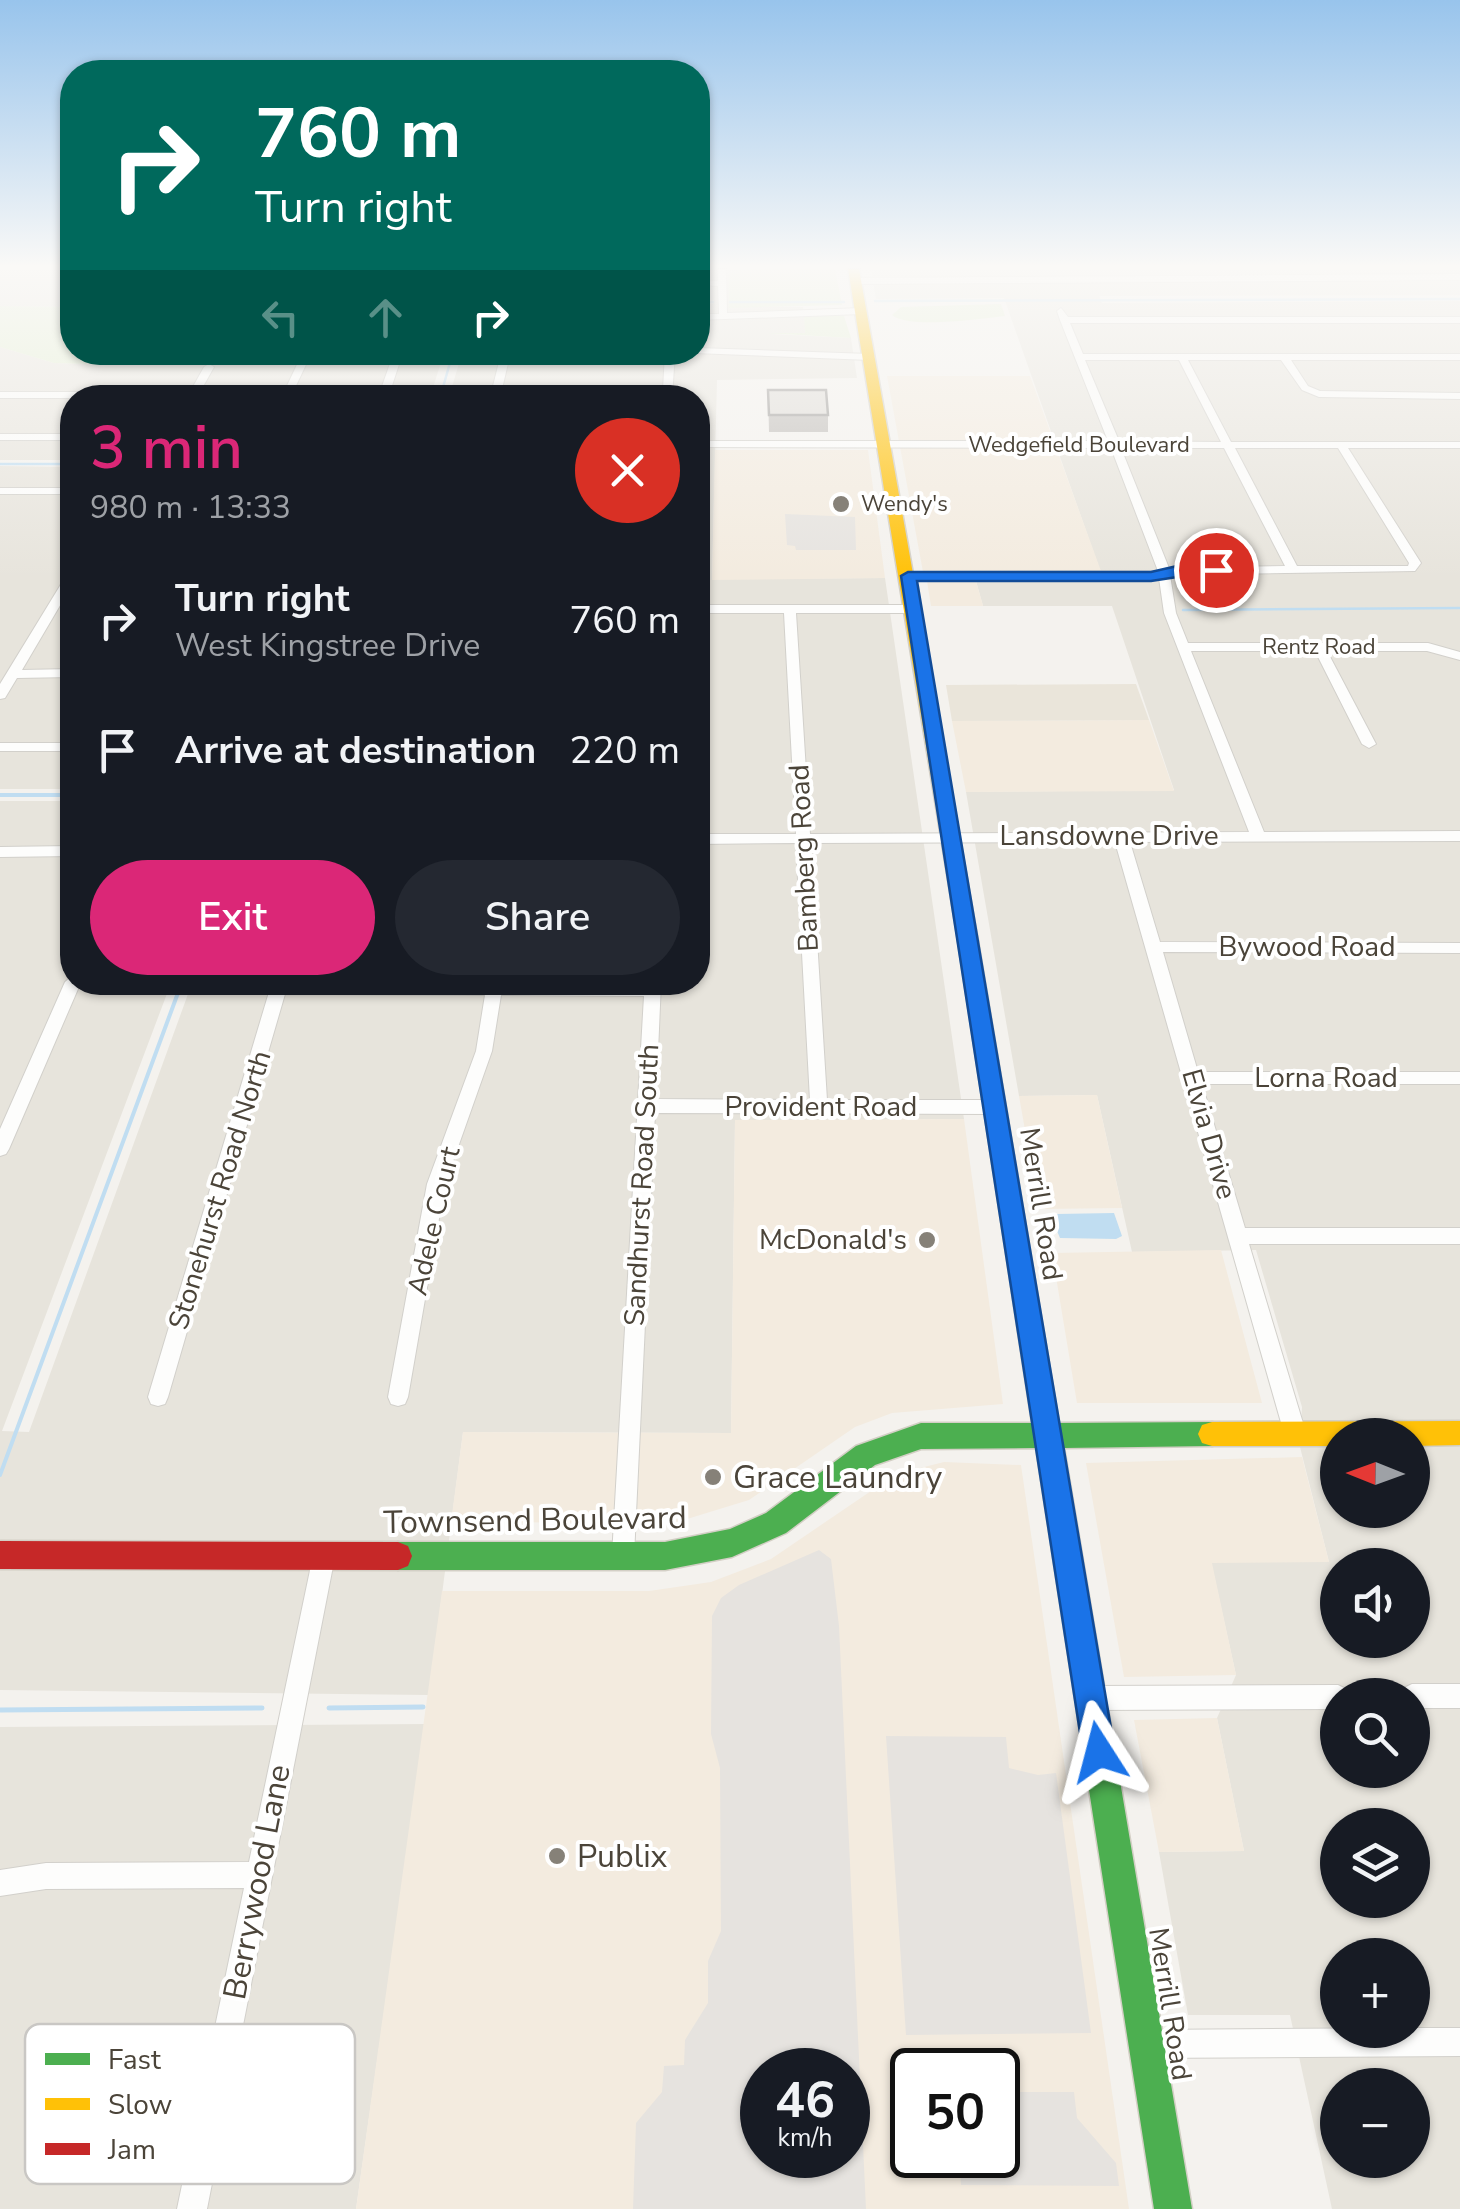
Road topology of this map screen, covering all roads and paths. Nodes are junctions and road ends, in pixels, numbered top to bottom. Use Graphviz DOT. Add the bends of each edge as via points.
graph roads {
  1 [pos="873,372"];
  2 [pos="1085,372"];
  3 [pos="1190,372"];
  4 [pos="1295,372"];
  5 [pos="0,394"];
  6 [pos="60,394"];
  7 [pos="1460,396"];
  8 [pos="0,437"];
  9 [pos="60,437"];
  10 [pos="710,444"];
  11 [pos="886,445"];
  12 [pos="1114,445"];
  13 [pos="1227,445"];
  14 [pos="1340,445"];
  15 [pos="1460,445"];
  16 [pos="5,490"];
  17 [pos="60,491"];
  18 [pos="0,504"];
  19 [pos="1292,570"];
  20 [pos="1164,574"];
  21 [pos="908,576"];
  22 [pos="60,596"];
  23 [pos="710,609"];
  24 [pos="790,609"];
  25 [pos="914,610"];
  26 [pos="1319,647"];
  27 [pos="1184,648"];
  28 [pos="1456,654"];
  29 [pos="14,674"];
  30 [pos="60,674"];
  31 [pos="0,695"];
  32 [pos="1369,744"];
  33 [pos="0,746"];
  34 [pos="60,747"];
  35 [pos="1121,836"];
  36 [pos="1258,836"];
  37 [pos="1460,836"];
  38 [pos="951,838"];
  39 [pos="710,839"];
  40 [pos="802,839"];
  41 [pos="0,852"];
  42 [pos="60,852"];
  43 [pos="1154,947"];
  44 [pos="1460,948"];
  45 [pos="68,995"];
  46 [pos="277,995"];
  47 [pos="493,995"];
  48 [pos="652,995"];
  49 [pos="1192,1078"];
  50 [pos="1460,1078"];
  51 [pos="646,1106"];
  52 [pos="819,1107"];
  53 [pos="996,1107"];
  54 [pos="0,1149"];
  55 [pos="1238,1236"];
  56 [pos="1460,1236"];
  57 [pos="158,1397"];
  58 [pos="398,1397"];
  59 [pos="1048,1432"];
  60 [pos="1295,1433"];
  61 [pos="1460,1433"];
  62 [pos="0,1555"];
  63 [pos="324,1556"];
  64 [pos="623,1556"];
  65 [pos="1430,1696"];
  66 [pos="1460,1696"];
  67 [pos="1320,1697"];
  68 [pos="1091,1698"];
  69 [pos="258,1875"];
  70 [pos="0,1883"];
  71 [pos="229,2024"];
  72 [pos="1460,2042"];
  73 [pos="1147,2044"];
  74 [pos="197,2184"];
  75 [pos="192,2209"];
  76 [pos="1172,2209"];
  1 -- 11 [label="main road, Merrill Road"];
  2 -- 12 [label="street"];
  3 -- 13 [label="street"];
  4 -- 7 [label="street" via="1310,392"];
  5 -- 6 [label="street"];
  8 -- 9 [label="street"];
  10 -- 11 [label="street, Wedgefield Boulevard"];
  11 -- 12 [label="street, Wedgefield Boulevard"];
  11 -- 21 [label="main road, Merrill Road"];
  12 -- 13 [label="street, Wedgefield Boulevard"];
  12 -- 20 [label="street"];
  13 -- 14 [label="street, Wedgefield Boulevard"];
  13 -- 19 [label="street"];
  14 -- 15 [label="street, Wedgefield Boulevard"];
  14 -- 19 [label="street" via="1415,563"];
  16 -- 17 [label="street"];
  16 -- 18 [label="street"];
  19 -- 20 [label="street"];
  20 -- 21 [label="street"];
  20 -- 27 [label="street"];
  21 -- 25 [label="main road, Merrill Road"];
  22 -- 29 [label="street"];
  23 -- 24 [label="street"];
  24 -- 25 [label="street"];
  24 -- 40 [label="street, Bamberg Road"];
  25 -- 38 [label="main road, Merrill Road"];
  26 -- 27 [label="street, Rentz Road"];
  26 -- 28 [label="street, Rentz Road" via="1428,647"];
  26 -- 32 [label="street"];
  27 -- 36 [label="street"];
  29 -- 30 [label="street"];
  29 -- 31 [label="street"];
  33 -- 34 [label="street"];
  35 -- 36 [label="street, Lansdowne Drive"];
  35 -- 38 [label="street, Lansdowne Drive"];
  35 -- 43 [label="street, Elvia Drive"];
  36 -- 37 [label="street, Lansdowne Drive"];
  38 -- 40 [label="street, Lansdowne Drive"];
  38 -- 53 [label="main road, Merrill Road"];
  39 -- 40 [label="street, Lansdowne Drive"];
  40 -- 52 [label="street, Bamberg Road"];
  41 -- 42 [label="street"];
  43 -- 44 [label="street, Bywood Road"];
  43 -- 49 [label="street, Elvia Drive"];
  45 -- 54 [label="street"];
  46 -- 57 [label="street, Stonehurst Road North"];
  47 -- 58 [label="street, Adele Court" via="484,1050 436,1184"];
  48 -- 51 [label="street, Sandhurst Road South"];
  49 -- 50 [label="street, Lorna Road"];
  49 -- 55 [label="street, Elvia Drive"];
  51 -- 52 [label="street, Provident Road"];
  51 -- 64 [label="street, Sandhurst Road South"];
  52 -- 53 [label="street, Provident Road"];
  53 -- 59 [label="main road, Merrill Road"];
  55 -- 56 [label="street"];
  55 -- 60 [label="street, Elvia Drive"];
  59 -- 60 [label="main road, Townsend Boulevard"];
  59 -- 64 [label="main road, Townsend Boulevard" via="921,1436 866,1455 776,1523 732,1544"];
  59 -- 68 [label="main road, Merrill Road"];
  60 -- 61 [label="main road, Townsend Boulevard"];
  62 -- 63 [label="main road, Townsend Boulevard"];
  63 -- 64 [label="main road, Townsend Boulevard"];
  63 -- 69 [label="street, Berrywood Lane"];
  65 -- 66 [label="street"];
  67 -- 68 [label="street"];
  68 -- 73 [label="main road, Merrill Road"];
  69 -- 70 [label="street" via="46,1876"];
  69 -- 71 [label="street, Berrywood Lane"];
  72 -- 73 [label="street"];
  73 -- 76 [label="main road, Merrill Road"];
  74 -- 75 [label="street, Berrywood Lane"];
}
